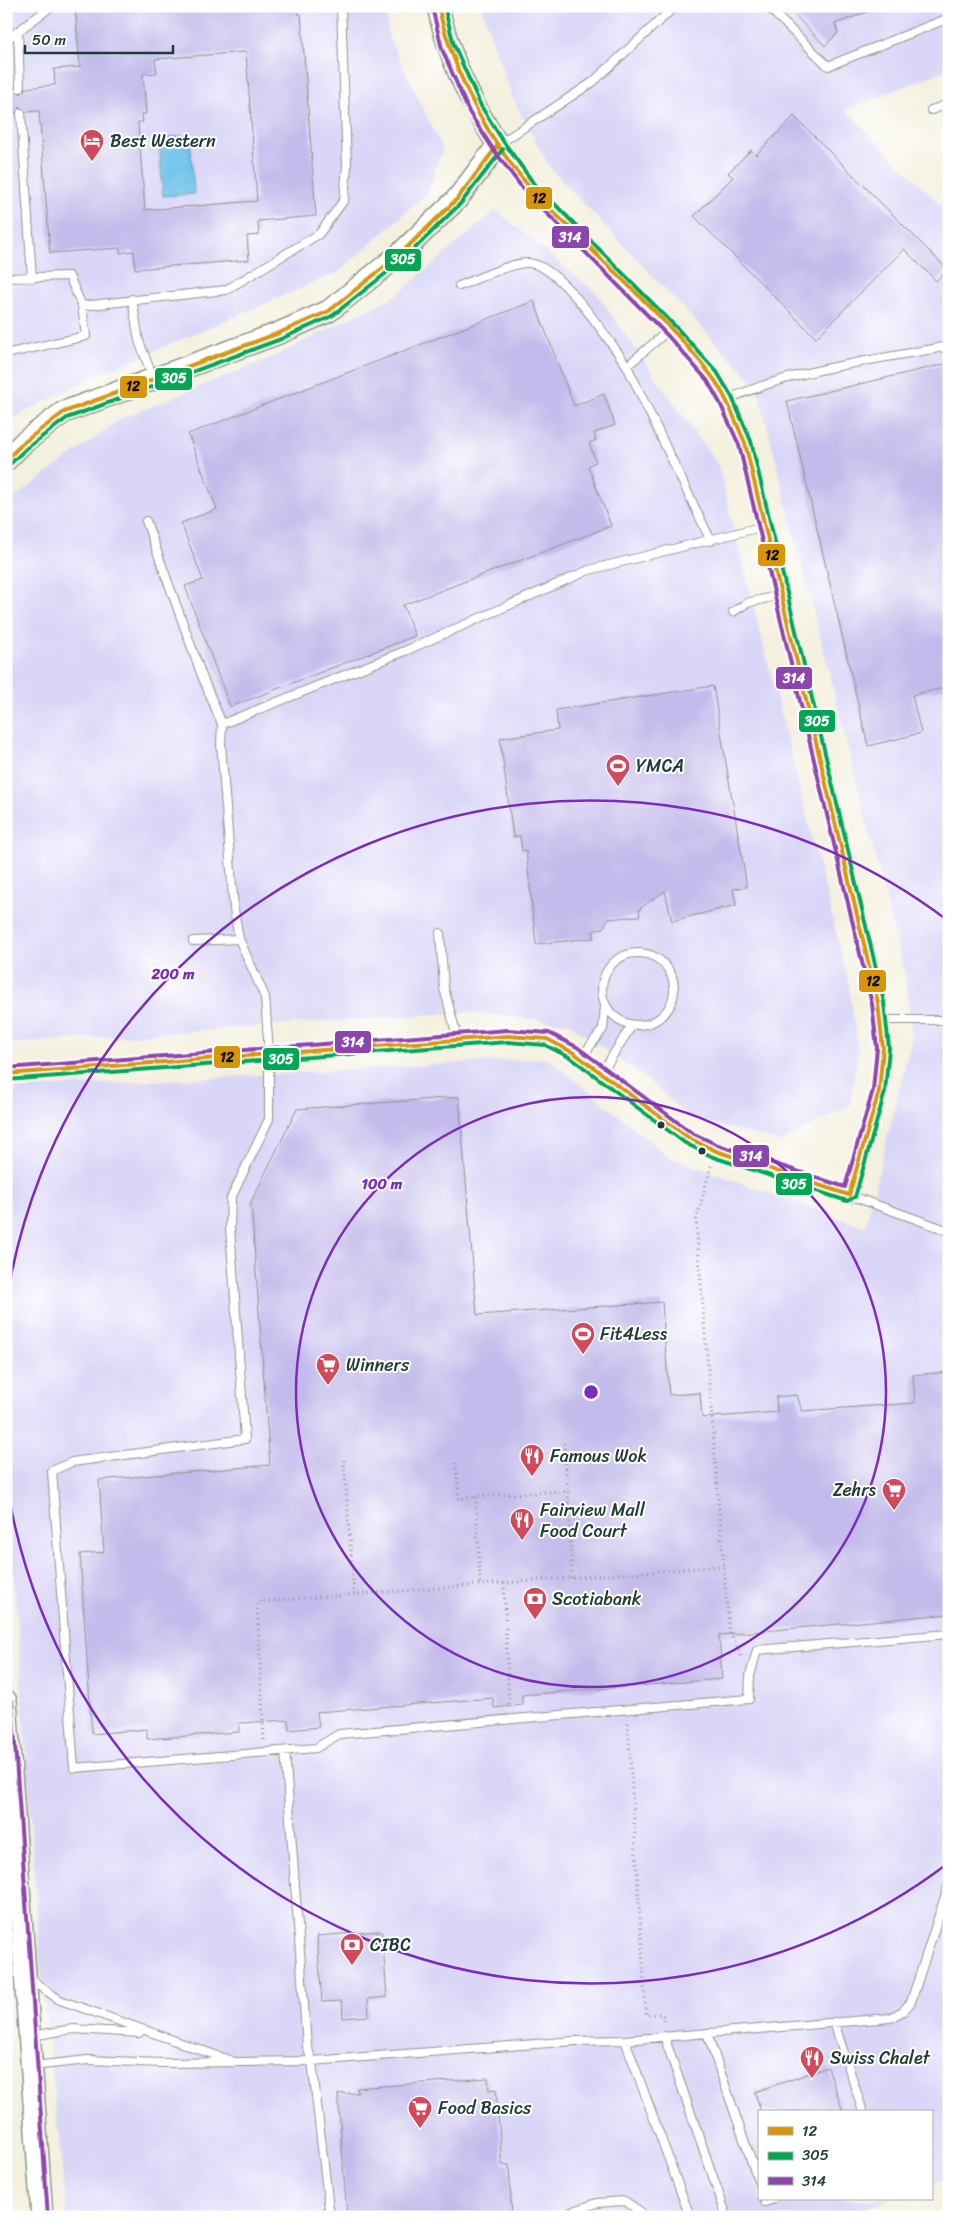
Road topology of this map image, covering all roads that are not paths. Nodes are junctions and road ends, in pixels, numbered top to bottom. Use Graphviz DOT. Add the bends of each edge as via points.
graph roads {
  1 [pos="52,6"];
  2 [pos="340,6"];
  3 [pos="438,6"];
  4 [pos="767,6"];
  5 [pos="671,10"];
  6 [pos="949,18"];
  7 [pos="18,31"];
  8 [pos="6,40"];
  9 [pos="20,88"];
  10 [pos="949,104"];
  11 [pos="930,110"];
  12 [pos="21,112"];
  13 [pos="498,145"];
  14 [pos="6,278"];
  15 [pos="32,278"];
  16 [pos="459,286"];
  17 [pos="132,299"];
  18 [pos="82,306"];
  19 [pos="670,329"];
  20 [pos="949,346"];
  21 [pos="6,351"];
  22 [pos="628,366"];
  23 [pos="153,378"];
  24 [pos="726,400"];
  25 [pos="6,460"];
  26 [pos="146,521"];
  27 [pos="765,526"];
  28 [pos="711,541"];
  29 [pos="780,595"];
  30 [pos="733,612"];
  31 [pos="222,724"];
  32 [pos="440,934"];
  33 [pos="239,939"];
  34 [pos="193,941"];
  35 [pos="606,1006"];
  36 [pos="880,1020"];
  37 [pos="949,1020"];
  38 [pos="632,1025"];
  39 [pos="458,1040"];
  40 [pos="269,1054"];
  41 [pos="581,1058"];
  42 [pos="6,1074"];
  43 [pos="601,1074"];
  44 [pos="849,1196"];
  45 [pos="949,1230"];
  46 [pos="949,1634"];
  47 [pos="6,1701"];
  48 [pos="285,1751"];
  49 [pos="949,1884"];
  50 [pos="24,1968"];
  51 [pos="834,2022"];
  52 [pos="149,2033"];
  53 [pos="707,2033"];
  54 [pos="29,2036"];
  55 [pos="666,2036"];
  56 [pos="624,2040"];
  57 [pos="312,2061"];
  58 [pos="238,2064"];
  59 [pos="31,2066"];
  60 [pos="862,2110"];
  61 [pos="758,2179"];
  62 [pos="641,2212"];
  63 [pos="42,2217"];
  64 [pos="330,2217"];
  65 [pos="570,2217"];
  66 [pos="690,2217"];
  67 [pos="727,2217"];
  1 -- 7 [label="lane"];
  2 -- 17 [label="lane" via="347,166 344,200 319,234 226,290"];
  3 -- 13 [label="street" via="448,47 475,109"];
  4 -- 6 [label="lane" via="828,66"];
  5 -- 13 [label="lane" via="593,82"];
  7 -- 8 [label="lane"];
  7 -- 9 [label="lane"];
  10 -- 11 [label="lane"];
  12 -- 15 [label="lane"];
  13 -- 19 [label="street" via="527,185"];
  13 -- 23 [label="street" via="457,199 400,254 329,311 279,333"];
  14 -- 15 [label="lane"];
  15 -- 18 [label="lane" via="69,276"];
  16 -- 22 [label="lane" via="506,268 528,263 538,267 556,278 584,307"];
  17 -- 18 [label="lane"];
  17 -- 23 [label="lane" via="139,341"];
  18 -- 21 [label="lane" via="86,336 10,353"];
  19 -- 22 [label="lane"];
  19 -- 24 [label="street" via="712,376"];
  20 -- 24 [label="lane" via="826,369 752,388"];
  22 -- 28 [label="lane"];
  23 -- 25 [label="street" via="64,412"];
  24 -- 27 [label="street" via="747,452"];
  26 -- 31 [label="lane"];
  27 -- 28 [label="lane"];
  27 -- 29 [label="street"];
  28 -- 31 [label="lane" via="589,570 405,651"];
  29 -- 30 [label="lane" via="746,603"];
  29 -- 36 [label="street" via="863,936"];
  31 -- 33 [label="lane" via="234,909"];
  32 -- 39 [label="lane" via="444,988"];
  33 -- 34 [label="lane"];
  33 -- 40 [label="lane" via="265,997"];
  35 -- 38 [label="lane" via="612,1015"];
  35 -- 38 [label="lane" via="602,982 613,963 633,953 654,957 664,964 674,982 672,1003 651,1024"];
  35 -- 41 [label="lane" via="603,1029"];
  36 -- 37 [label="lane"];
  36 -- 44 [label="street" via="883,1048 879,1090"];
  38 -- 43 [label="lane"];
  39 -- 40 [label="street"];
  39 -- 41 [label="street" via="518,1036 547,1039"];
  40 -- 42 [label="street"];
  40 -- 48 [label="lane" via="269,1119 231,1198 230,1228 245,1439 72,1462 52,1471 74,1768"];
  41 -- 43 [label="street"];
  43 -- 44 [label="street" via="689,1138 716,1151"];
  44 -- 45 [label="lane"];
  46 -- 48 [label="lane" via="757,1650 750,1676 749,1699 339,1734 316,1748"];
  47 -- 50 [label="street"];
  48 -- 57 [label="lane" via="307,2046"];
  49 -- 51 [label="lane" via="911,2002 890,2018"];
  50 -- 52 [label="lane" via="38,1986 60,2000"];
  50 -- 54 [label="street"];
  51 -- 53 [label="lane"];
  51 -- 60 [label="lane"];
  52 -- 54 [label="lane" via="73,2029"];
  52 -- 58 [label="lane"];
  53 -- 55 [label="lane"];
  53 -- 61 [label="lane"];
  54 -- 59 [label="street"];
  55 -- 56 [label="lane"];
  55 -- 67 [label="lane"];
  56 -- 57 [label="lane"];
  56 -- 66 [label="lane"];
  57 -- 58 [label="lane"];
  57 -- 64 [label="lane"];
  58 -- 59 [label="lane" via="88,2060"];
  59 -- 63 [label="street"];
  62 -- 65 [label="lane" via="626,2200 597,2203 571,2212"];
}
